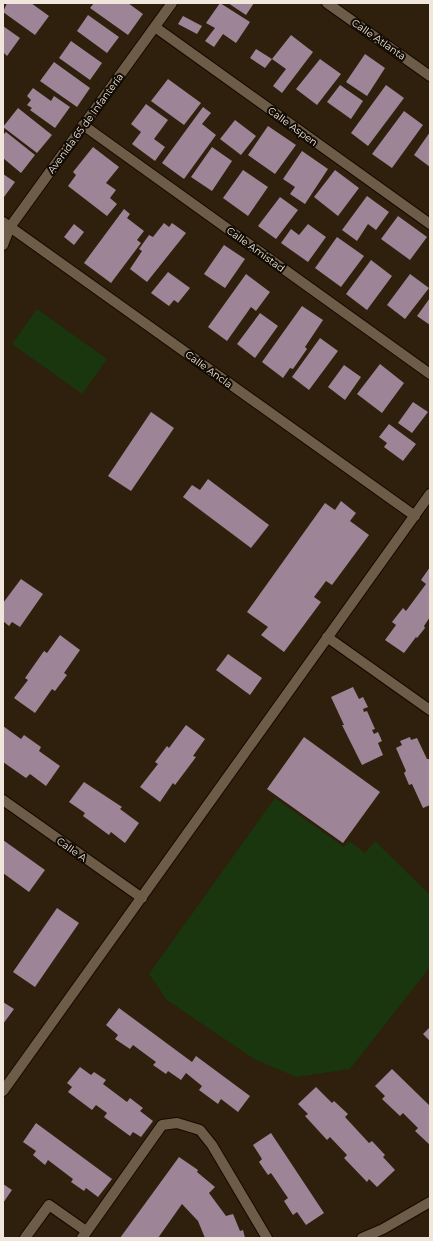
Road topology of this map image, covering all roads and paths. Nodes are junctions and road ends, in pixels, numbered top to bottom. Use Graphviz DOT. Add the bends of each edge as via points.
graph roads {
  1 [pos="172,3"];
  2 [pos="327,3"];
  3 [pos="155,27"];
  4 [pos="430,76"];
  5 [pos="83,125"];
  6 [pos="430,224"];
  7 [pos="6,225"];
  8 [pos="3,245"];
  9 [pos="430,374"];
  10 [pos="430,494"];
  11 [pos="415,516"];
  12 [pos="328,637"];
  13 [pos="430,710"];
  14 [pos="3,800"];
  15 [pos="142,898"];
  16 [pos="3,1091"];
  17 [pos="430,1202"];
  18 [pos="84,1235"];
  19 [pos="25,1238"];
  20 [pos="267,1238"];
  21 [pos="362,1238"];
  1 -- 3 [label="street, Avenida 65 de Infantería"];
  2 -- 4 [label="street, Calle Atlanta"];
  3 -- 5 [label="street, Avenida 65 de Infantería"];
  3 -- 6 [label="street, Calle Aspen"];
  5 -- 7 [label="street, Avenida 65 de Infantería"];
  5 -- 9 [label="street, Calle Amistad"];
  7 -- 8 [label="street, Avenida 65 de Infantería"];
  7 -- 11 [label="street, Calle Ancla"];
  10 -- 11 [label="street"];
  11 -- 12 [label="street"];
  12 -- 13 [label="street"];
  12 -- 15 [label="street"];
  14 -- 15 [label="street, Calle A"];
  15 -- 16 [label="street"];
  17 -- 21 [label="street"];
  18 -- 19 [label="street" via="49,1205"];
  18 -- 20 [label="street" via="162,1125 177,1123 200,1130 212,1145"];
}
